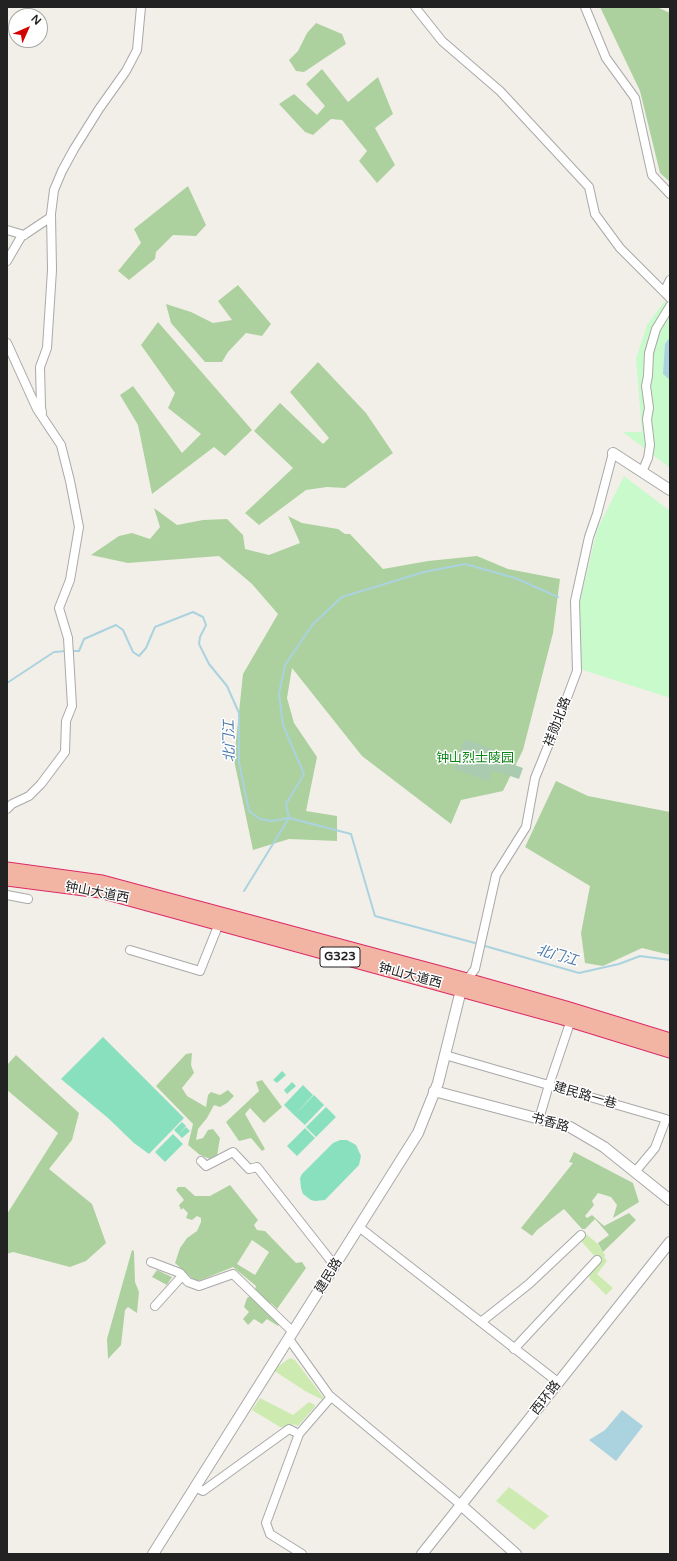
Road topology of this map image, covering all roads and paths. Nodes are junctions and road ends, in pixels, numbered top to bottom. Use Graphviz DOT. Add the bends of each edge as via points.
graph roads {
  1 [pos="141,7"];
  2 [pos="415,7"];
  3 [pos="585,7"];
  4 [pos="670,194"];
  5 [pos="51,217"];
  6 [pos="7,230"];
  7 [pos="24,235"];
  8 [pos="7,261"];
  9 [pos="670,280"];
  10 [pos="664,292"];
  11 [pos="670,298"];
  12 [pos="670,306"];
  13 [pos="7,343"];
  14 [pos="44,419"];
  15 [pos="613,453"];
  16 [pos="642,472"];
  17 [pos="670,490"];
  18 [pos="7,809"];
  19 [pos="7,869"];
  20 [pos="7,879"];
  21 [pos="7,894"];
  22 [pos="28,899"];
  23 [pos="221,919"];
  24 [pos="130,950"];
  25 [pos="464,985"];
  26 [pos="572,1015"];
  27 [pos="670,1040"];
  28 [pos="670,1051"];
  29 [pos="445,1054"];
  30 [pos="549,1085"];
  31 [pos="434,1091"];
  32 [pos="539,1119"];
  33 [pos="201,1161"];
  34 [pos="635,1172"];
  35 [pos="670,1200"];
  36 [pos="359,1228"];
  37 [pos="581,1235"];
  38 [pos="670,1242"];
  39 [pos="597,1260"];
  40 [pos="151,1262"];
  41 [pos="335,1266"];
  42 [pos="182,1276"];
  43 [pos="155,1306"];
  44 [pos="481,1322"];
  45 [pos="291,1336"];
  46 [pos="514,1349"];
  47 [pos="558,1383"];
  48 [pos="331,1397"];
  49 [pos="299,1434"];
  50 [pos="195,1487"];
  51 [pos="461,1505"];
  52 [pos="153,1554"];
  53 [pos="302,1554"];
  54 [pos="422,1554"];
  55 [pos="516,1554"];
  1 -- 5 [label="street" via="137,50 62,171 54,190"];
  2 -- 10 [label="street" via="442,41 500,91 589,187 595,214 620,248"];
  3 -- 4 [label="street" via="606,58 635,98 652,175"];
  5 -- 7 [label="street"];
  5 -- 14 [label="street" via="52,276 47,348 40,367 41,407"];
  6 -- 7 [label="street"];
  7 -- 8 [label="street"];
  9 -- 10 [label="street"];
  10 -- 11 [label="street"];
  12 -- 16 [label="street" via="656,328 649,353 646,386 650,445"];
  13 -- 14 [label="street"];
  14 -- 18 [label="street" via="61,445 79,527 70,580 59,608 69,645 72,706 66,721 65,752 29,796"];
  15 -- 16 [label="street"];
  15 -- 25 [label="street, 祥勋北路" via="589,537 575,601 577,671 535,778 526,826 496,875 475,969"];
  16 -- 17 [label="street"];
  19 -- 23 [label="highway, 钟山大道西 / G323" via="102,882"];
  20 -- 23 [label="highway, 钟山大道西 / G323" via="100,891"];
  21 -- 22 [label="street"];
  23 -- 24 [label="street" via="200,971"];
  23 -- 25 [label="highway, 钟山大道西 / G323"];
  25 -- 26 [label="highway, 钟山大道西 / G323"];
  25 -- 29 [label="street, 建民路"];
  26 -- 27 [label="highway, 钟山大道西 / G323"];
  26 -- 28 [label="highway, 钟山大道西 / G323"];
  26 -- 30 [label="street"];
  29 -- 30 [label="street, 建民路一巷"];
  29 -- 31 [label="street, 建民路"];
  30 -- 32 [label="street"];
  30 -- 34 [label="street, 建民路一巷" via="666,1119 655,1148"];
  31 -- 32 [label="street, 书香路"];
  31 -- 36 [label="street, 建民路" via="418,1133"];
  32 -- 34 [label="street, 书香路" via="570,1127 604,1147"];
  33 -- 41 [label="street" via="206,1166 233,1152 248,1169 257,1167"];
  34 -- 35 [label="street, 书香路"];
  36 -- 41 [label="street, 建民路"];
  36 -- 44 [label="street"];
  37 -- 44 [label="street" via="529,1284"];
  38 -- 47 [label="street, 西环路"];
  39 -- 46 [label="street"];
  40 -- 42 [label="street"];
  41 -- 45 [label="street, 建民路"];
  42 -- 43 [label="street"];
  42 -- 45 [label="street" via="188,1282 199,1286 232,1274"];
  44 -- 46 [label="street"];
  45 -- 48 [label="street"];
  45 -- 50 [label="street, 建民路"];
  46 -- 47 [label="street"];
  47 -- 51 [label="street, 西环路"];
  48 -- 49 [label="street"];
  48 -- 51 [label="street"];
  49 -- 50 [label="street" via="289,1429 203,1491"];
  49 -- 53 [label="street" via="266,1523 270,1534"];
  50 -- 52 [label="street, 建民路"];
  51 -- 54 [label="street, 西环路"];
  51 -- 55 [label="street"];
}
